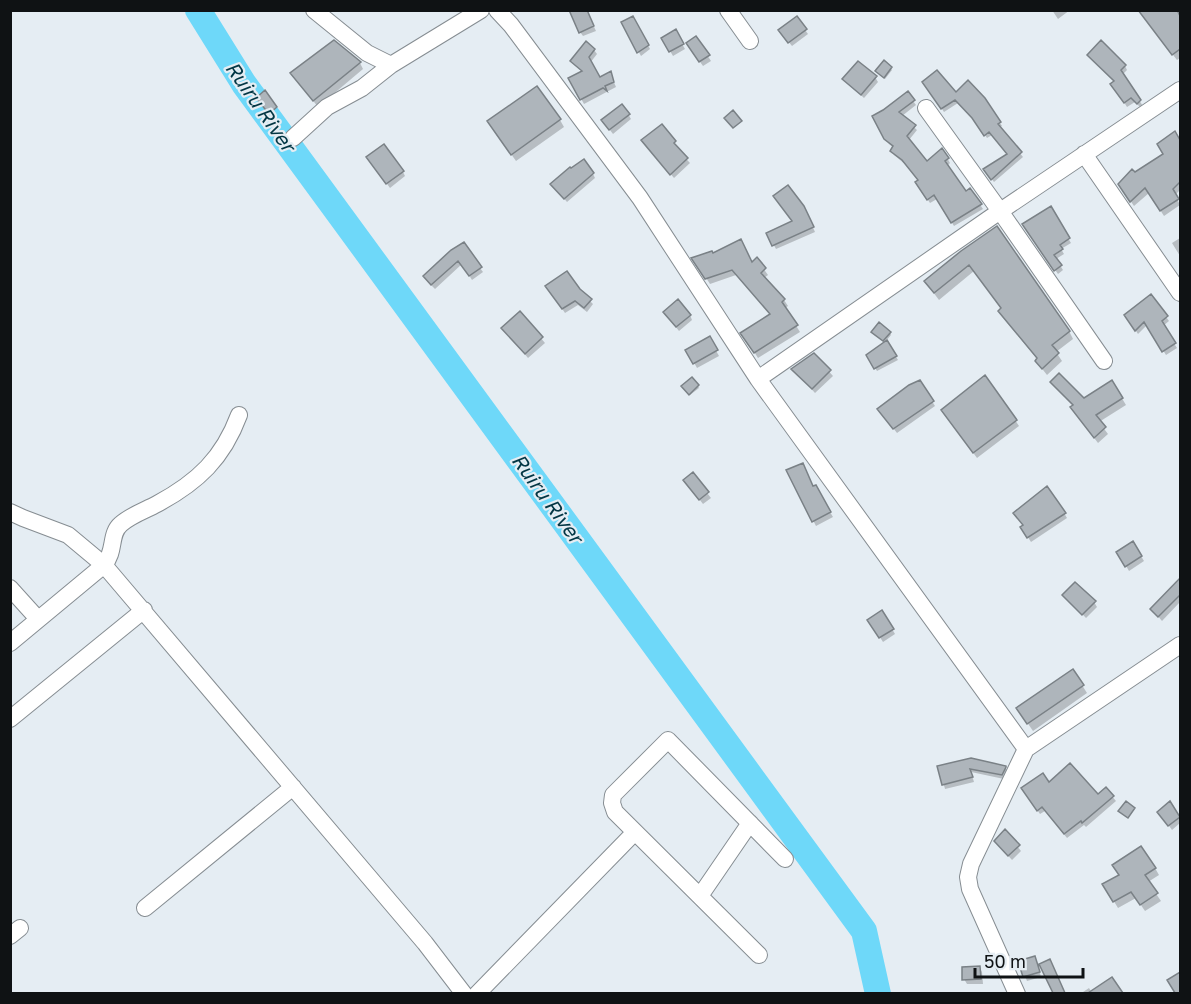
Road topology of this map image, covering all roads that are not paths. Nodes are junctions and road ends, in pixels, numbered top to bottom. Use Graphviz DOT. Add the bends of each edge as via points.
graph roads {
  1 [pos="314,10"];
  2 [pos="481,10"];
  3 [pos="497,10"];
  4 [pos="728,10"];
  5 [pos="750,40"];
  6 [pos="391,66"];
  7 [pos="1180,90"];
  8 [pos="926,108"];
  9 [pos="293,138"];
  10 [pos="1084,154"];
  11 [pos="1000,211"];
  12 [pos="1180,293"];
  13 [pos="1104,361"];
  14 [pos="758,379"];
  15 [pos="239,414"];
  16 [pos="10,512"];
  17 [pos="104,565"];
  18 [pos="10,588"];
  19 [pos="144,610"];
  20 [pos="38,619"];
  21 [pos="10,643"];
  22 [pos="1180,645"];
  23 [pos="10,719"];
  24 [pos="1026,749"];
  25 [pos="293,787"];
  26 [pos="750,823"];
  27 [pos="635,831"];
  28 [pos="785,859"];
  29 [pos="700,896"];
  30 [pos="145,908"];
  31 [pos="759,955"];
  32 [pos="464,993"];
  33 [pos="477,993"];
  34 [pos="1017,993"];
  1 -- 6 [label="street" via="368,53"];
  2 -- 6 [label="street"];
  3 -- 14 [label="street" via="640,198"];
  4 -- 5 [label="street"];
  6 -- 9 [label="street" via="327,107"];
  7 -- 10 [label="street"];
  8 -- 11 [label="street"];
  10 -- 11 [label="street"];
  10 -- 12 [label="street"];
  11 -- 13 [label="street"];
  11 -- 14 [label="street"];
  14 -- 24 [label="street"];
  15 -- 17 [label="street" via="231,437 217,458 159,503 122,522 116,530 111,557"];
  16 -- 17 [label="street" via="68,535"];
  17 -- 19 [label="street"];
  17 -- 20 [label="street"];
  18 -- 20 [label="street"];
  19 -- 23 [label="street"];
  19 -- 25 [label="street"];
  20 -- 21 [label="street"];
  22 -- 24 [label="street"];
  24 -- 34 [label="street" via="968,876 970,889"];
  25 -- 30 [label="street"];
  25 -- 32 [label="street"];
  26 -- 27 [label="street" via="668,740 613,795 615,812"];
  26 -- 28 [label="street"];
  26 -- 29 [label="street"];
  27 -- 29 [label="street"];
  27 -- 33 [label="street"];
  29 -- 31 [label="street"];
}
